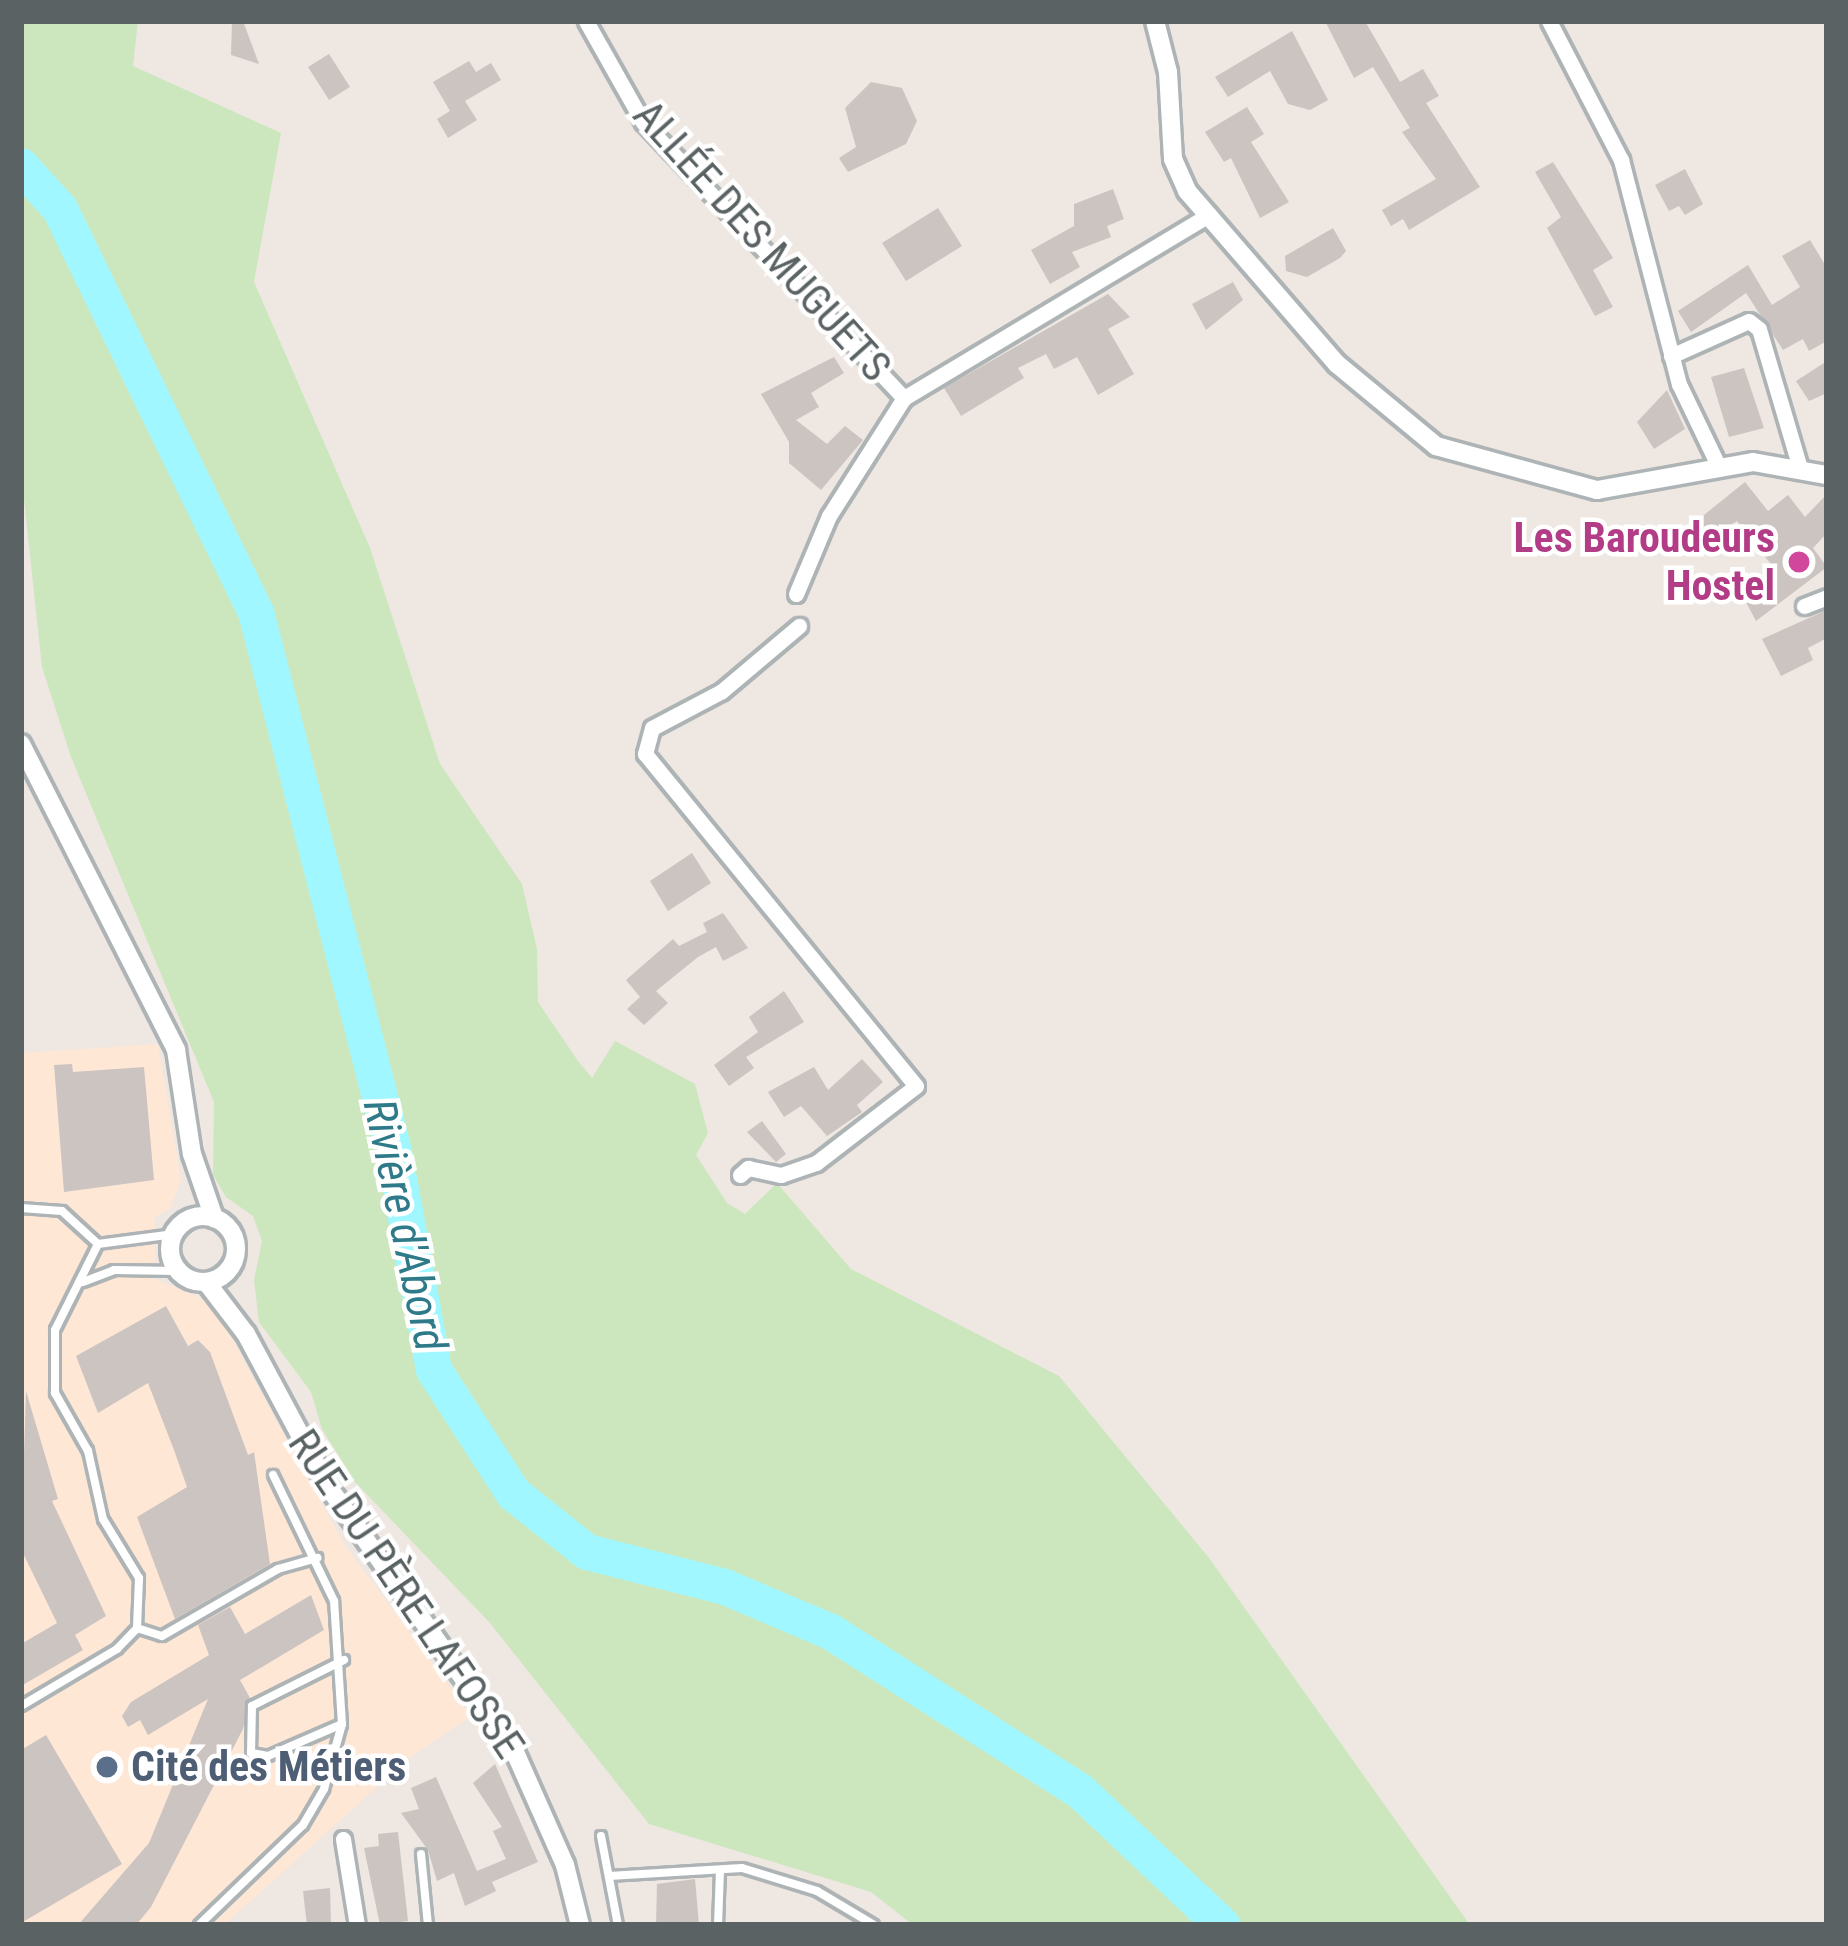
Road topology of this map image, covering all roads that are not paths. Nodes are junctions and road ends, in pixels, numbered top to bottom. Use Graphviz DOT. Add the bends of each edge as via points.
graph roads {
  1 [pos="586,21"];
  2 [pos="1155,21"];
  3 [pos="1549,21"];
  4 [pos="1209,215"];
  5 [pos="1671,356"];
  6 [pos="904,398"];
  7 [pos="1798,465"];
  8 [pos="1719,467"];
  9 [pos="1827,476"];
  10 [pos="796,594"];
  11 [pos="1827,597"];
  12 [pos="1804,606"];
  13 [pos="799,626"];
  14 [pos="21,744"];
  15 [pos="192,1154"];
  16 [pos="740,1175"];
  17 [pos="21,1208"];
  18 [pos="214,1218"];
  19 [pos="180,1228"];
  20 [pos="98,1244"];
  21 [pos="231,1268"];
  22 [pos="177,1271"];
  23 [pos="82,1282"];
  24 [pos="207,1282"];
  25 [pos="246,1334"];
  26 [pos="273,1475"];
  27 [pos="317,1558"];
  28 [pos="137,1628"];
  29 [pos="344,1660"];
  30 [pos="21,1706"];
  31 [pos="342,1724"];
  32 [pos="601,1836"];
  33 [pos="343,1839"];
  34 [pos="421,1854"];
  35 [pos="720,1870"];
  36 [pos="609,1876"];
  37 [pos="199,1925"];
  38 [pos="357,1925"];
  39 [pos="428,1925"];
  40 [pos="580,1925"];
  41 [pos="618,1925"];
  42 [pos="718,1925"];
  43 [pos="874,1925"];
  1 -- 6 [label="street, ALLÉE DES MUGUETS" via="643,122"];
  2 -- 4 [label="street" via="1168,71 1173,159"];
  3 -- 5 [label="street" via="1621,160"];
  4 -- 6 [label="street, ALLÉE DES MUGUETS"];
  4 -- 8 [label="street" via="1337,364 1436,446 1597,490"];
  5 -- 7 [label="street" via="1750,321 1759,329"];
  5 -- 8 [label="street"];
  6 -- 10 [label="street, ALLÉE DES MUGUETS" via="829,516"];
  7 -- 8 [label="street"];
  7 -- 9 [label="street"];
  11 -- 12 [label="street"];
  13 -- 16 [label="street" via="722,692 652,728 644,754 916,1086 816,1163 781,1175 748,1168"];
  14 -- 15 [label="street" via="176,1050"];
  15 -- 18 [label="street"];
  15 -- 19 [label="street"];
  17 -- 20 [label="lane" via="62,1211"];
  18 -- 19 [label="street"];
  18 -- 21 [label="street" via="234,1238"];
  19 -- 20 [label="lane"];
  19 -- 22 [label="street"];
  20 -- 23 [label="lane"];
  21 -- 24 [label="street"];
  21 -- 25 [label="street, RUE DU PÈRE LAFOSSE"];
  22 -- 23 [label="lane" via="114,1270"];
  22 -- 24 [label="street"];
  23 -- 28 [label="lane" via="55,1330 55,1393 88,1450 103,1519 139,1578"];
  24 -- 25 [label="street, RUE DU PÈRE LAFOSSE"];
  25 -- 40 [label="street, RUE DU PÈRE LAFOSSE" via="327,1485 514,1750 566,1864"];
  26 -- 27 [label="lane"];
  27 -- 28 [label="lane" via="278,1570 162,1636"];
  27 -- 29 [label="lane"];
  28 -- 30 [label="lane" via="117,1649"];
  29 -- 31 [label="lane"];
  29 -- 31 [label="lane" via="252,1706 251,1753 268,1756"];
  31 -- 37 [label="lane" via="324,1789 303,1826"];
  32 -- 36 [label="lane"];
  33 -- 38 [label="street"];
  34 -- 39 [label="lane"];
  35 -- 36 [label="lane"];
  35 -- 42 [label="lane"];
  35 -- 43 [label="lane" via="817,1892"];
  36 -- 41 [label="lane"];
}
